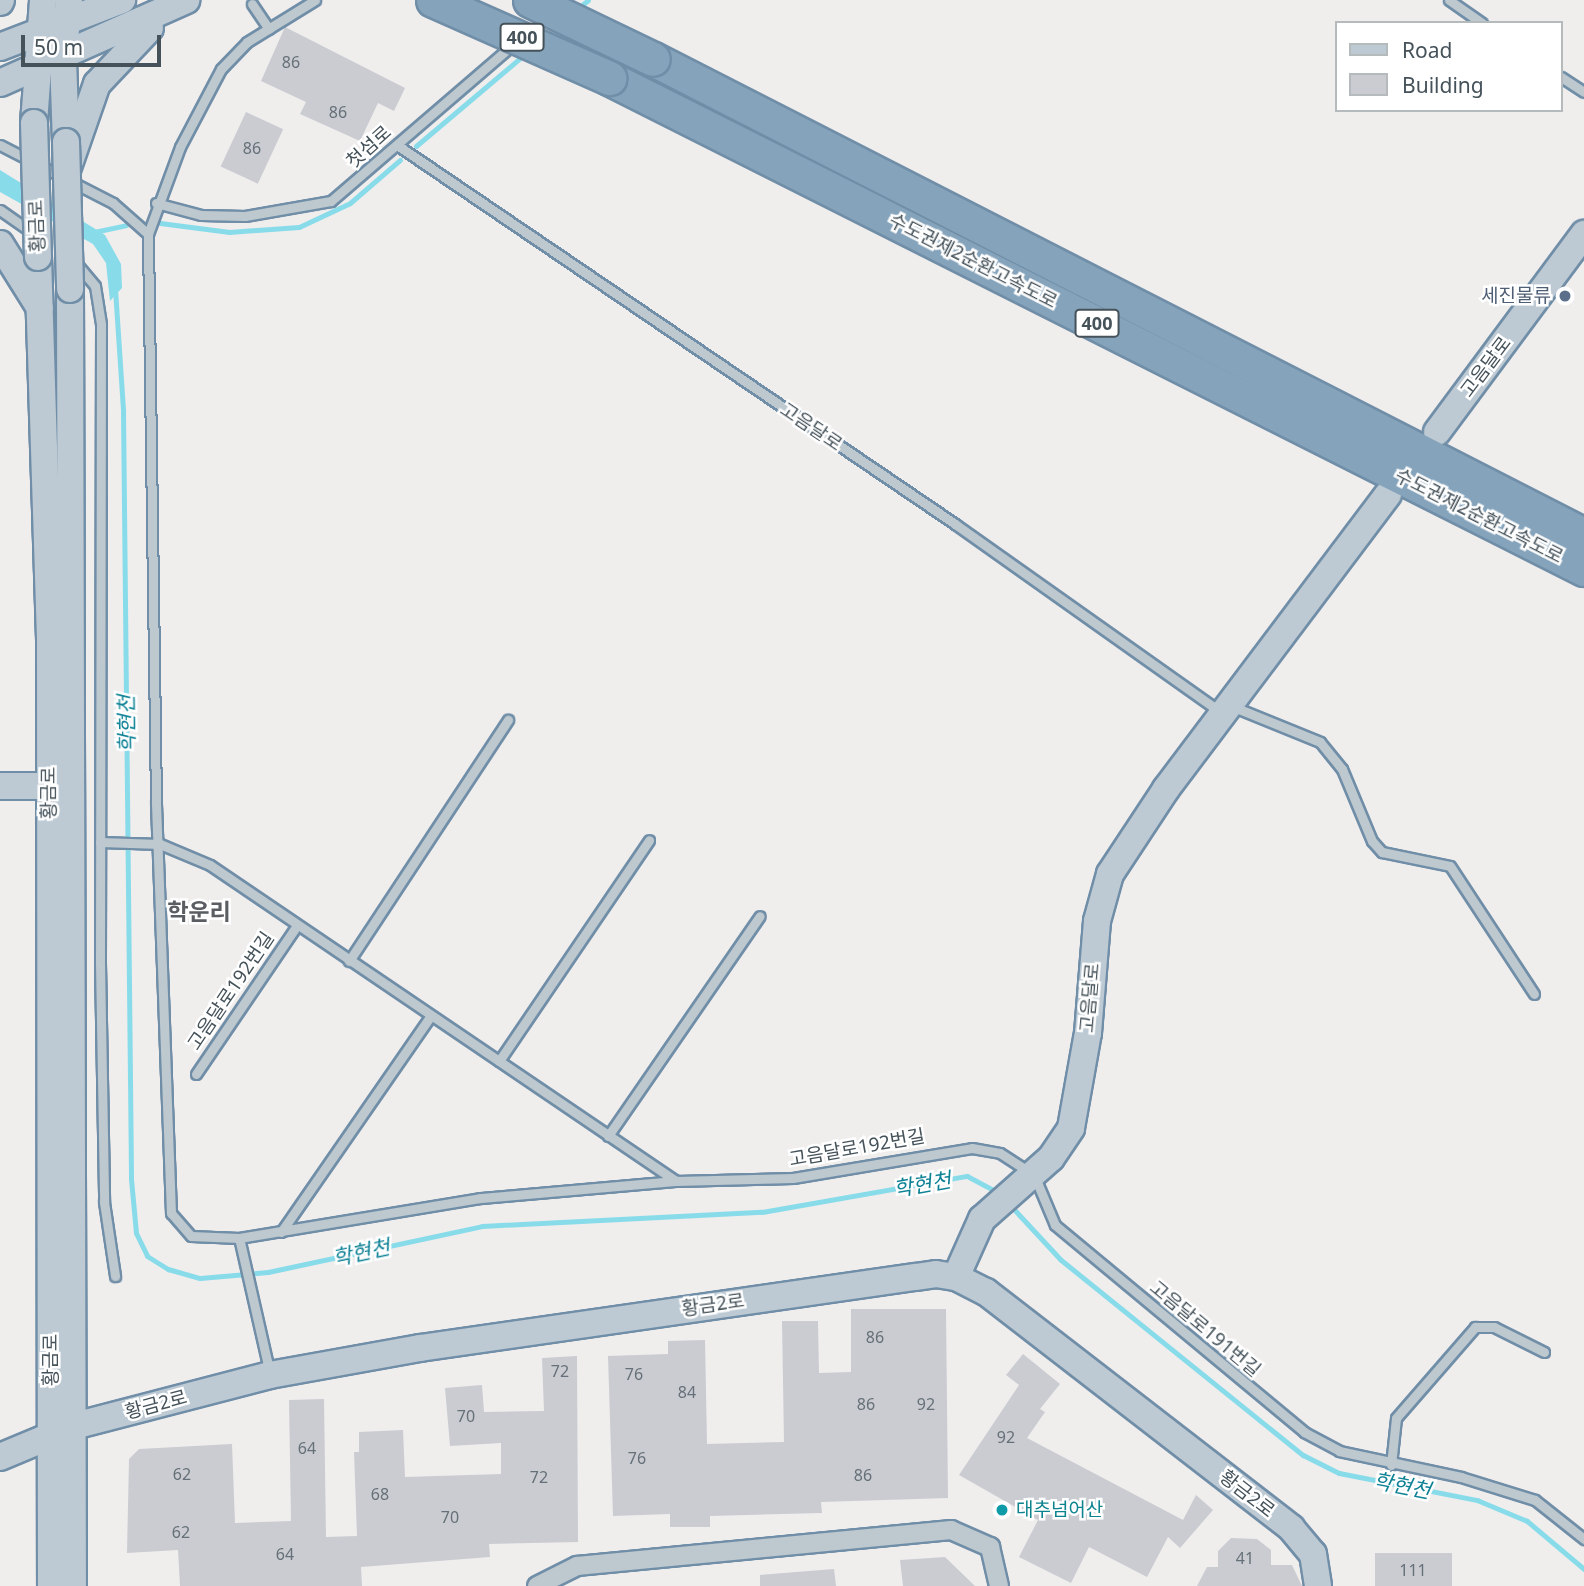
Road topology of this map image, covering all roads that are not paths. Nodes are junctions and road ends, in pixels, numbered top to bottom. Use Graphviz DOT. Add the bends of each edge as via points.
graph roads {
  1 [pos="43,0"];
  2 [pos="122,0"];
  3 [pos="315,0"];
  4 [pos="433,0"];
  5 [pos="564,0"];
  6 [pos="1448,0"];
  7 [pos="178,4"];
  8 [pos="252,4"];
  9 [pos="67,13"];
  10 [pos="535,15"];
  11 [pos="1479,21"];
  12 [pos="269,29"];
  13 [pos="38,35"];
  14 [pos="0,47"];
  15 [pos="62,59"];
  16 [pos="34,70"];
  17 [pos="1563,78"];
  18 [pos="0,83"];
  19 [pos="1584,92"];
  20 [pos="72,138"];
  21 [pos="0,145"];
  22 [pos="397,145"];
  23 [pos="156,203"];
  24 [pos="0,210"];
  25 [pos="148,234"];
  26 [pos="1584,234"];
  27 [pos="0,244"];
  28 [pos="50,251"];
  29 [pos="41,309"];
  30 [pos="1437,432"];
  31 [pos="1388,494"];
  32 [pos="1584,535"];
  33 [pos="1584,569"];
  34 [pos="1226,709"];
  35 [pos="509,720"];
  36 [pos="0,786"];
  37 [pos="61,786"];
  38 [pos="649,840"];
  39 [pos="105,842"];
  40 [pos="160,844"];
  41 [pos="760,916"];
  42 [pos="296,927"];
  43 [pos="349,961"];
  44 [pos="1534,994"];
  45 [pos="430,1017"];
  46 [pos="499,1061"];
  47 [pos="195,1074"];
  48 [pos="608,1136"];
  49 [pos="1028,1180"];
  50 [pos="676,1181"];
  51 [pos="281,1232"];
  52 [pos="239,1238"];
  53 [pos="115,1276"];
  54 [pos="956,1277"];
  55 [pos="1544,1352"];
  56 [pos="270,1375"];
  57 [pos="63,1431"];
  58 [pos="0,1457"];
  59 [pos="1391,1465"];
  60 [pos="1584,1539"];
  61 [pos="51,1586"];
  62 [pos="73,1586"];
  63 [pos="537,1586"];
  64 [pos="999,1586"];
  65 [pos="1318,1586"];
  1 -- 13 [label="street, 황금로"];
  2 -- 9 [label="street"];
  3 -- 12 [label="lane"];
  4 -- 33 [label="highway, 수도권제2순환고속도로 / 400, bridge" via="609,78"];
  5 -- 10 [label="lane, 첫섬로"];
  6 -- 11 [label="lane"];
  7 -- 15 [label="street"];
  7 -- 20 [label="street" via="107,70"];
  8 -- 12 [label="lane"];
  9 -- 13 [label="street"];
  9 -- 15 [label="street, 황금로"];
  10 -- 22 [label="lane, 첫섬로"];
  10 -- 32 [label="highway, 수도권제2순환고속도로 / 400, bridge" via="653,59"];
  12 -- 23 [label="lane" via="234,53 221,69"];
  13 -- 14 [label="street"];
  13 -- 16 [label="street, 황금로"];
  15 -- 16 [label="street"];
  15 -- 20 [label="street, 황금로"];
  16 -- 18 [label="street"];
  16 -- 28 [label="street, 황금로, bridge" via="34,124"];
  17 -- 19 [label="lane"];
  20 -- 37 [label="street, 황금로, bridge" via="67,171 70,289"];
  21 -- 25 [label="lane" via="113,202"];
  22 -- 23 [label="lane, 첫섬로" via="331,201 309,209 201,215"];
  22 -- 34 [label="lane, 고음달로"];
  23 -- 25 [label="lane"];
  24 -- 28 [label="lane"];
  25 -- 40 [label="lane"];
  26 -- 30 [label="street, 고음달로"];
  27 -- 29 [label="street"];
  28 -- 29 [label="street, 황금로"];
  28 -- 39 [label="lane" via="95,286 101,325"];
  29 -- 37 [label="street, 황금로"];
  31 -- 34 [label="street, 고음달로"];
  34 -- 44 [label="lane, 고음달로" via="1282,722 1320,742 1342,769 1372,841 1398,859 1450,866"];
  34 -- 49 [label="street, 고음달로" via="1110,874 1097,921 1076,1112 1064,1143"];
  35 -- 43 [label="lane"];
  36 -- 37 [label="street"];
  37 -- 57 [label="street, 황금로"];
  38 -- 46 [label="lane"];
  39 -- 40 [label="lane"];
  39 -- 53 [label="lane" via="104,1202"];
  40 -- 42 [label="lane, 고음달로192번길" via="210,865"];
  40 -- 52 [label="lane" via="171,1213 191,1236"];
  41 -- 48 [label="lane"];
  42 -- 43 [label="lane, 고음달로192번길"];
  42 -- 47 [label="lane, 고음달로192번길"];
  43 -- 45 [label="lane, 고음달로192번길"];
  45 -- 46 [label="lane, 고음달로192번길"];
  45 -- 51 [label="lane"];
  46 -- 48 [label="lane, 고음달로192번길"];
  48 -- 50 [label="lane, 고음달로192번길"];
  49 -- 50 [label="lane, 고음달로192번길" via="1000,1153 972,1148 793,1178"];
  49 -- 54 [label="street, 고음달로" via="992,1209 973,1235"];
  49 -- 59 [label="lane, 고음달로191번길" via="1055,1225 1262,1399 1339,1451"];
  50 -- 51 [label="lane" via="480,1198"];
  51 -- 52 [label="lane"];
  52 -- 56 [label="lane"];
  54 -- 56 [label="street, 황금2로" via="872,1281"];
  54 -- 65 [label="street, 황금2로" via="986,1292 1304,1538 1313,1555"];
  55 -- 59 [label="lane" via="1494,1327 1475,1326 1396,1418"];
  56 -- 57 [label="street, 황금2로"];
  57 -- 58 [label="street, 황금2로"];
  57 -- 61 [label="street, 황금로"];
  57 -- 62 [label="street, 황금로"];
  59 -- 60 [label="lane, 고음달로191번길" via="1461,1477 1535,1500"];
  63 -- 64 [label="street" via="577,1566 951,1530 990,1547"];
}
